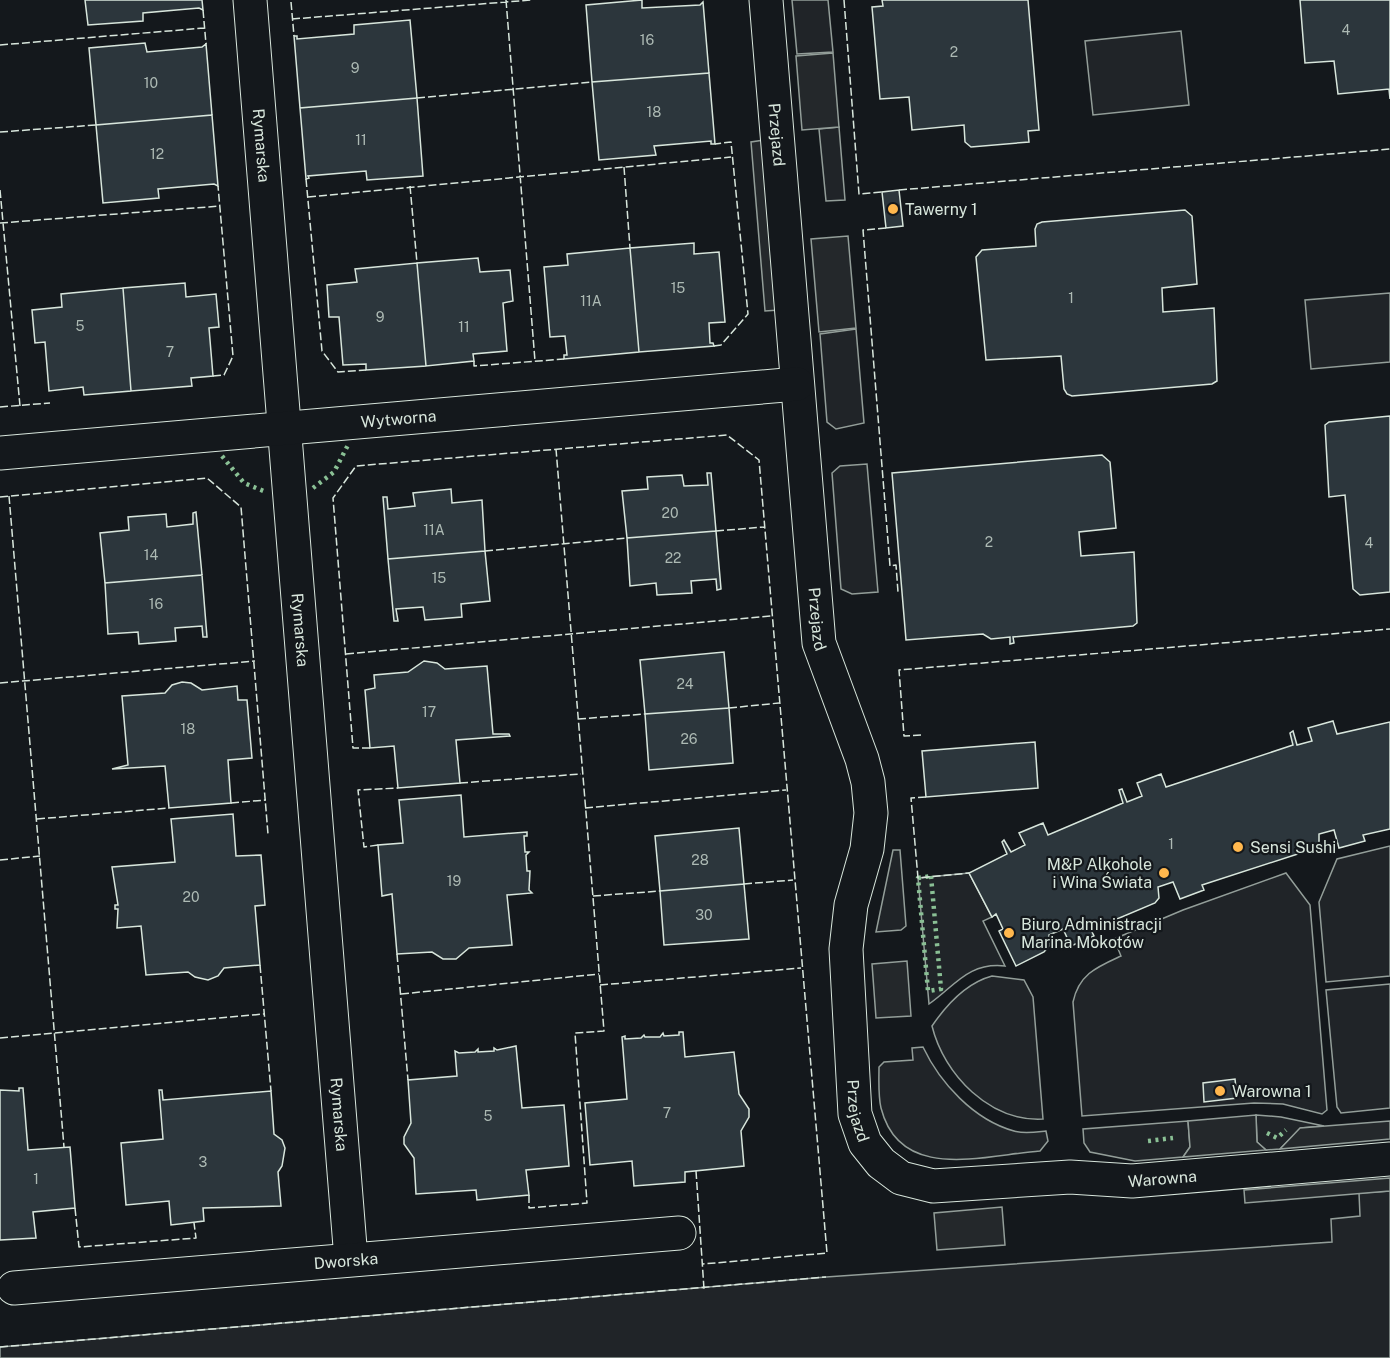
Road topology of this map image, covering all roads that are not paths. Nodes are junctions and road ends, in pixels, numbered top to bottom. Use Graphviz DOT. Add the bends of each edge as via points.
graph roads {
  1 [pos="250,0"];
  2 [pos="766,0"];
  3 [pos="797,384"];
  4 [pos="286,429"];
  5 [pos="0,453"];
  6 [pos="1390,1159"];
  7 [pos="933,1186"];
  8 [pos="679,1233"];
  9 [pos="351,1259"];
  10 [pos="14,1288"];
  1 -- 4 [label="street, Rymarska"];
  2 -- 3 [label="street, Przejazd"];
  3 -- 4 [label="street, Wytworna"];
  3 -- 7 [label="street, Przejazd" via="819,643 862,759 871,813 867,849 851,905 846,949 855,1114 865,1143 881,1163 901,1178"];
  4 -- 5 [label="street, Wytworna"];
  4 -- 9 [label="street, Rymarska"];
  6 -- 7 [label="street, Warowna" via="1132,1181 1070,1177"];
  8 -- 9 [label="street, Dworska"];
  9 -- 10 [label="street, Dworska"];
}
